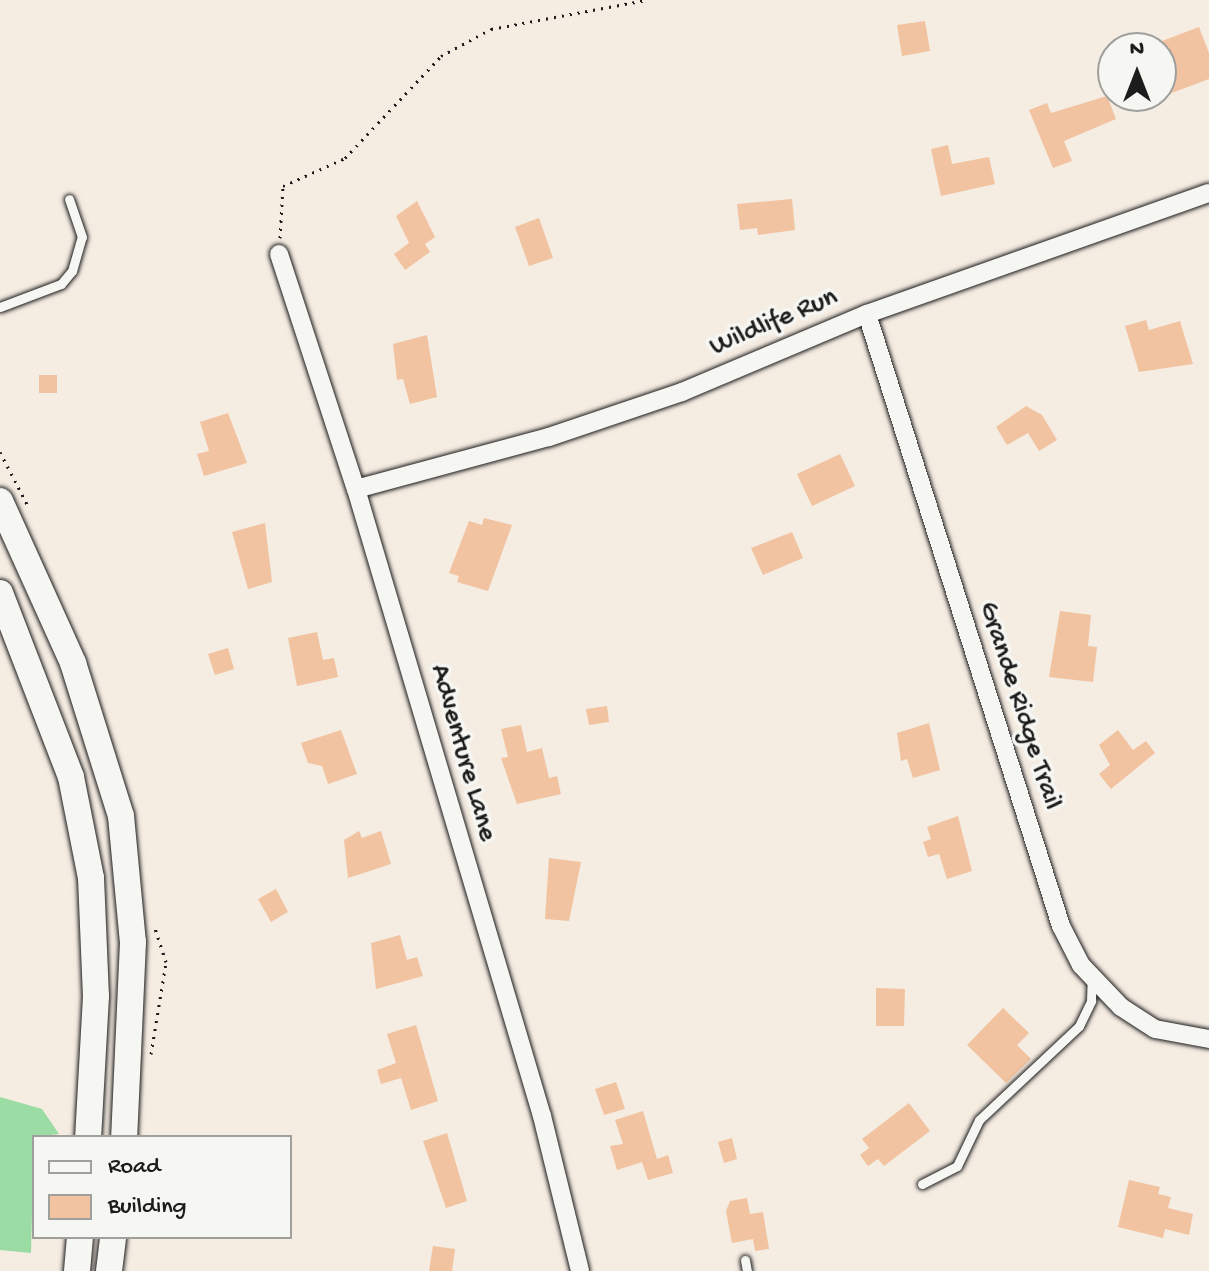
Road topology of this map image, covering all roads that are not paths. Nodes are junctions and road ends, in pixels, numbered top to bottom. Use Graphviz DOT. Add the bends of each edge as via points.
graph roads {
  1 [pos="1209,193"];
  2 [pos="69,199"];
  3 [pos="279,254"];
  4 [pos="0,307"];
  5 [pos="867,314"];
  6 [pos="356,489"];
  7 [pos="0,501"];
  8 [pos="0,593"];
  9 [pos="1092,978"];
  10 [pos="1209,1039"];
  11 [pos="88,1135"];
  12 [pos="124,1135"];
  13 [pos="922,1184"];
  14 [pos="80,1239"];
  15 [pos="113,1239"];
  16 [pos="745,1260"];
  17 [pos="77,1271"];
  18 [pos="109,1271"];
  19 [pos="580,1271"];
  20 [pos="747,1271"];
  1 -- 5 [label="street, Wildlife Run"];
  2 -- 4 [label="lane" via="82,237 72,271 61,284"];
  3 -- 6 [label="street, Adventure Lane"];
  5 -- 6 [label="street, Wildlife Run" via="668,397"];
  5 -- 9 [label="street, Grande Ridge Trail" via="1061,926"];
  6 -- 19 [label="street, Adventure Lane" via="542,1116"];
  7 -- 12 [label="street" via="73,663 121,816 133,942"];
  8 -- 11 [label="street" via="71,777 91,878 96,996"];
  9 -- 10 [label="street, Grande Ridge Trail" via="1155,1029"];
  9 -- 13 [label="lane" via="1091,1001 1079,1026 979,1120 957,1166"];
  14 -- 17 [label="street"];
  15 -- 18 [label="street"];
  16 -- 20 [label="lane"];
}
